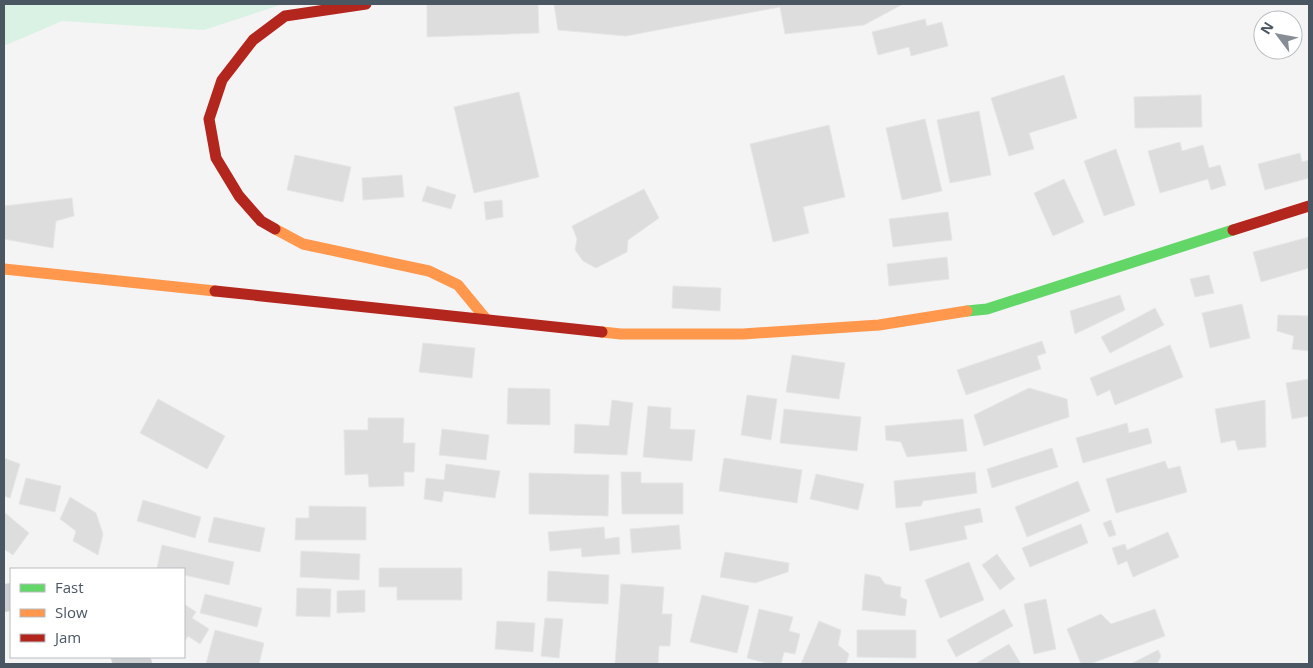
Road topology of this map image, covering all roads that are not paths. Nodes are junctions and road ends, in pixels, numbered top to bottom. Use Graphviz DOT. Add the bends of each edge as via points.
graph roads {
  1 [pos="366,4"];
  2 [pos="1309,206"];
  3 [pos="4,269"];
  4 [pos="486,319"];
  5 [pos="127,658"];
  6 [pos="138,664"];
  1 -- 4 [label="street" via="285,16 253,40 222,80 210,119 216,158 239,196 261,221 303,244 429,271 458,285"];
  2 -- 4 [label="street" via="987,309 879,324 743,334 631,334"];
  3 -- 4 [label="street"];
  5 -- 6 [label="street"];
}
